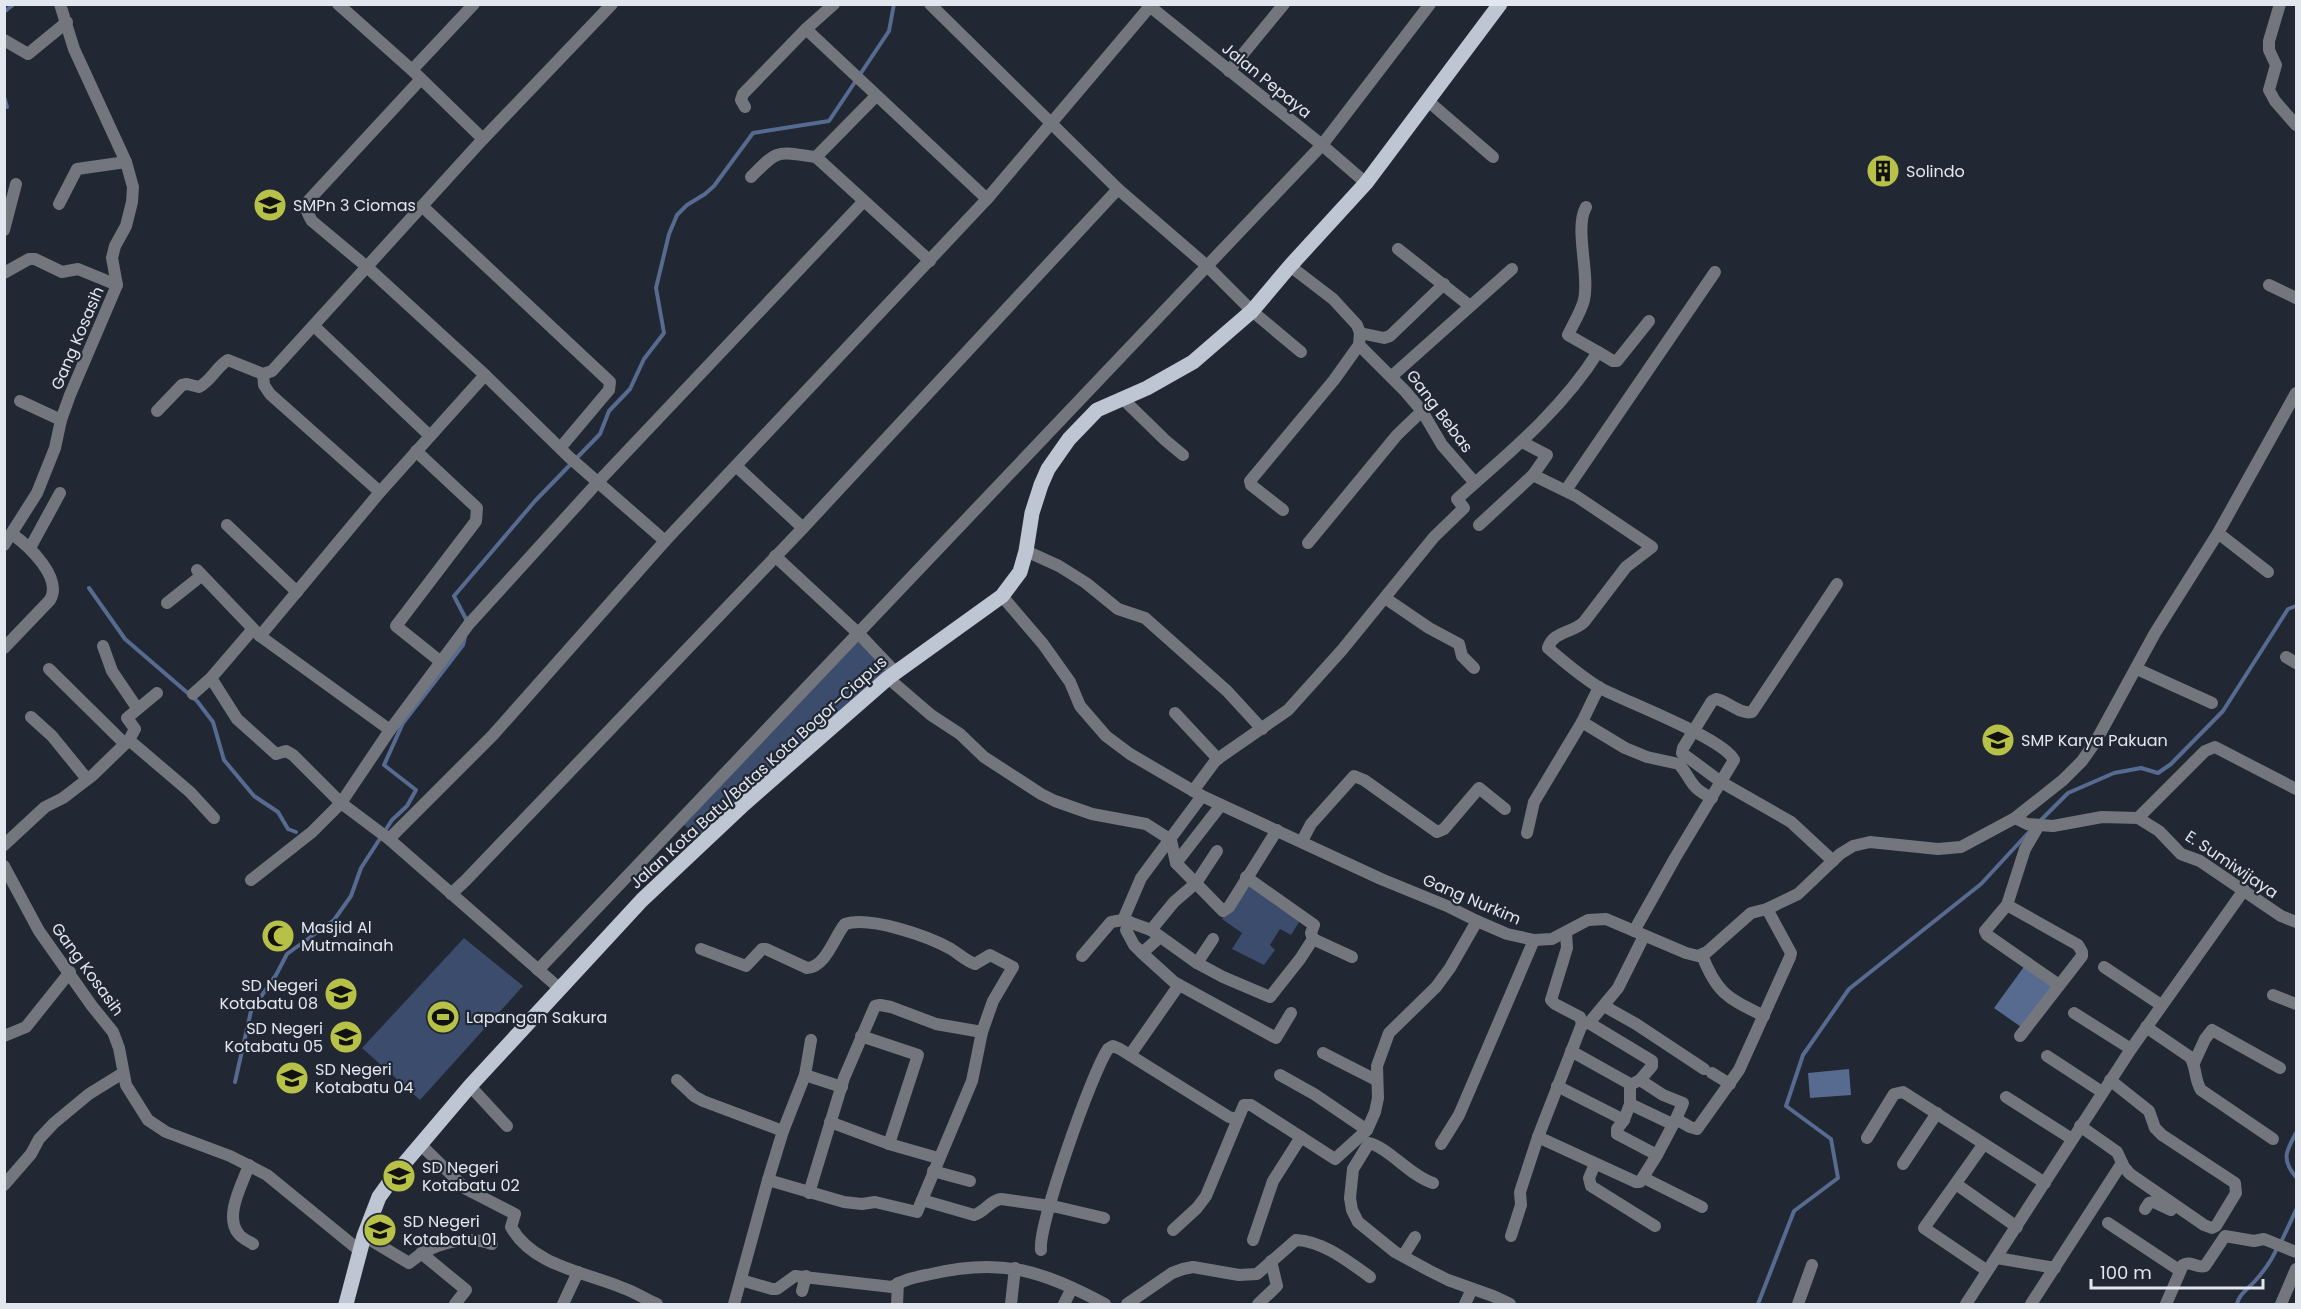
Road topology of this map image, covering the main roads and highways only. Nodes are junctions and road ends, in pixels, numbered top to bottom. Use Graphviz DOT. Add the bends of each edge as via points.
graph roads {
  1 [pos="1500,4"];
  2 [pos="346,1305"];
  1 -- 2 [label="main road, Jalan Kota Batu/Batas Kota Bogor–Ciapus" via="1365,183 1252,311 1193,362 1097,410 1060,451 1041,485 1017,578 1002,596 892,676 744,804 642,900 470,1086 380,1197 362,1243"];
}
